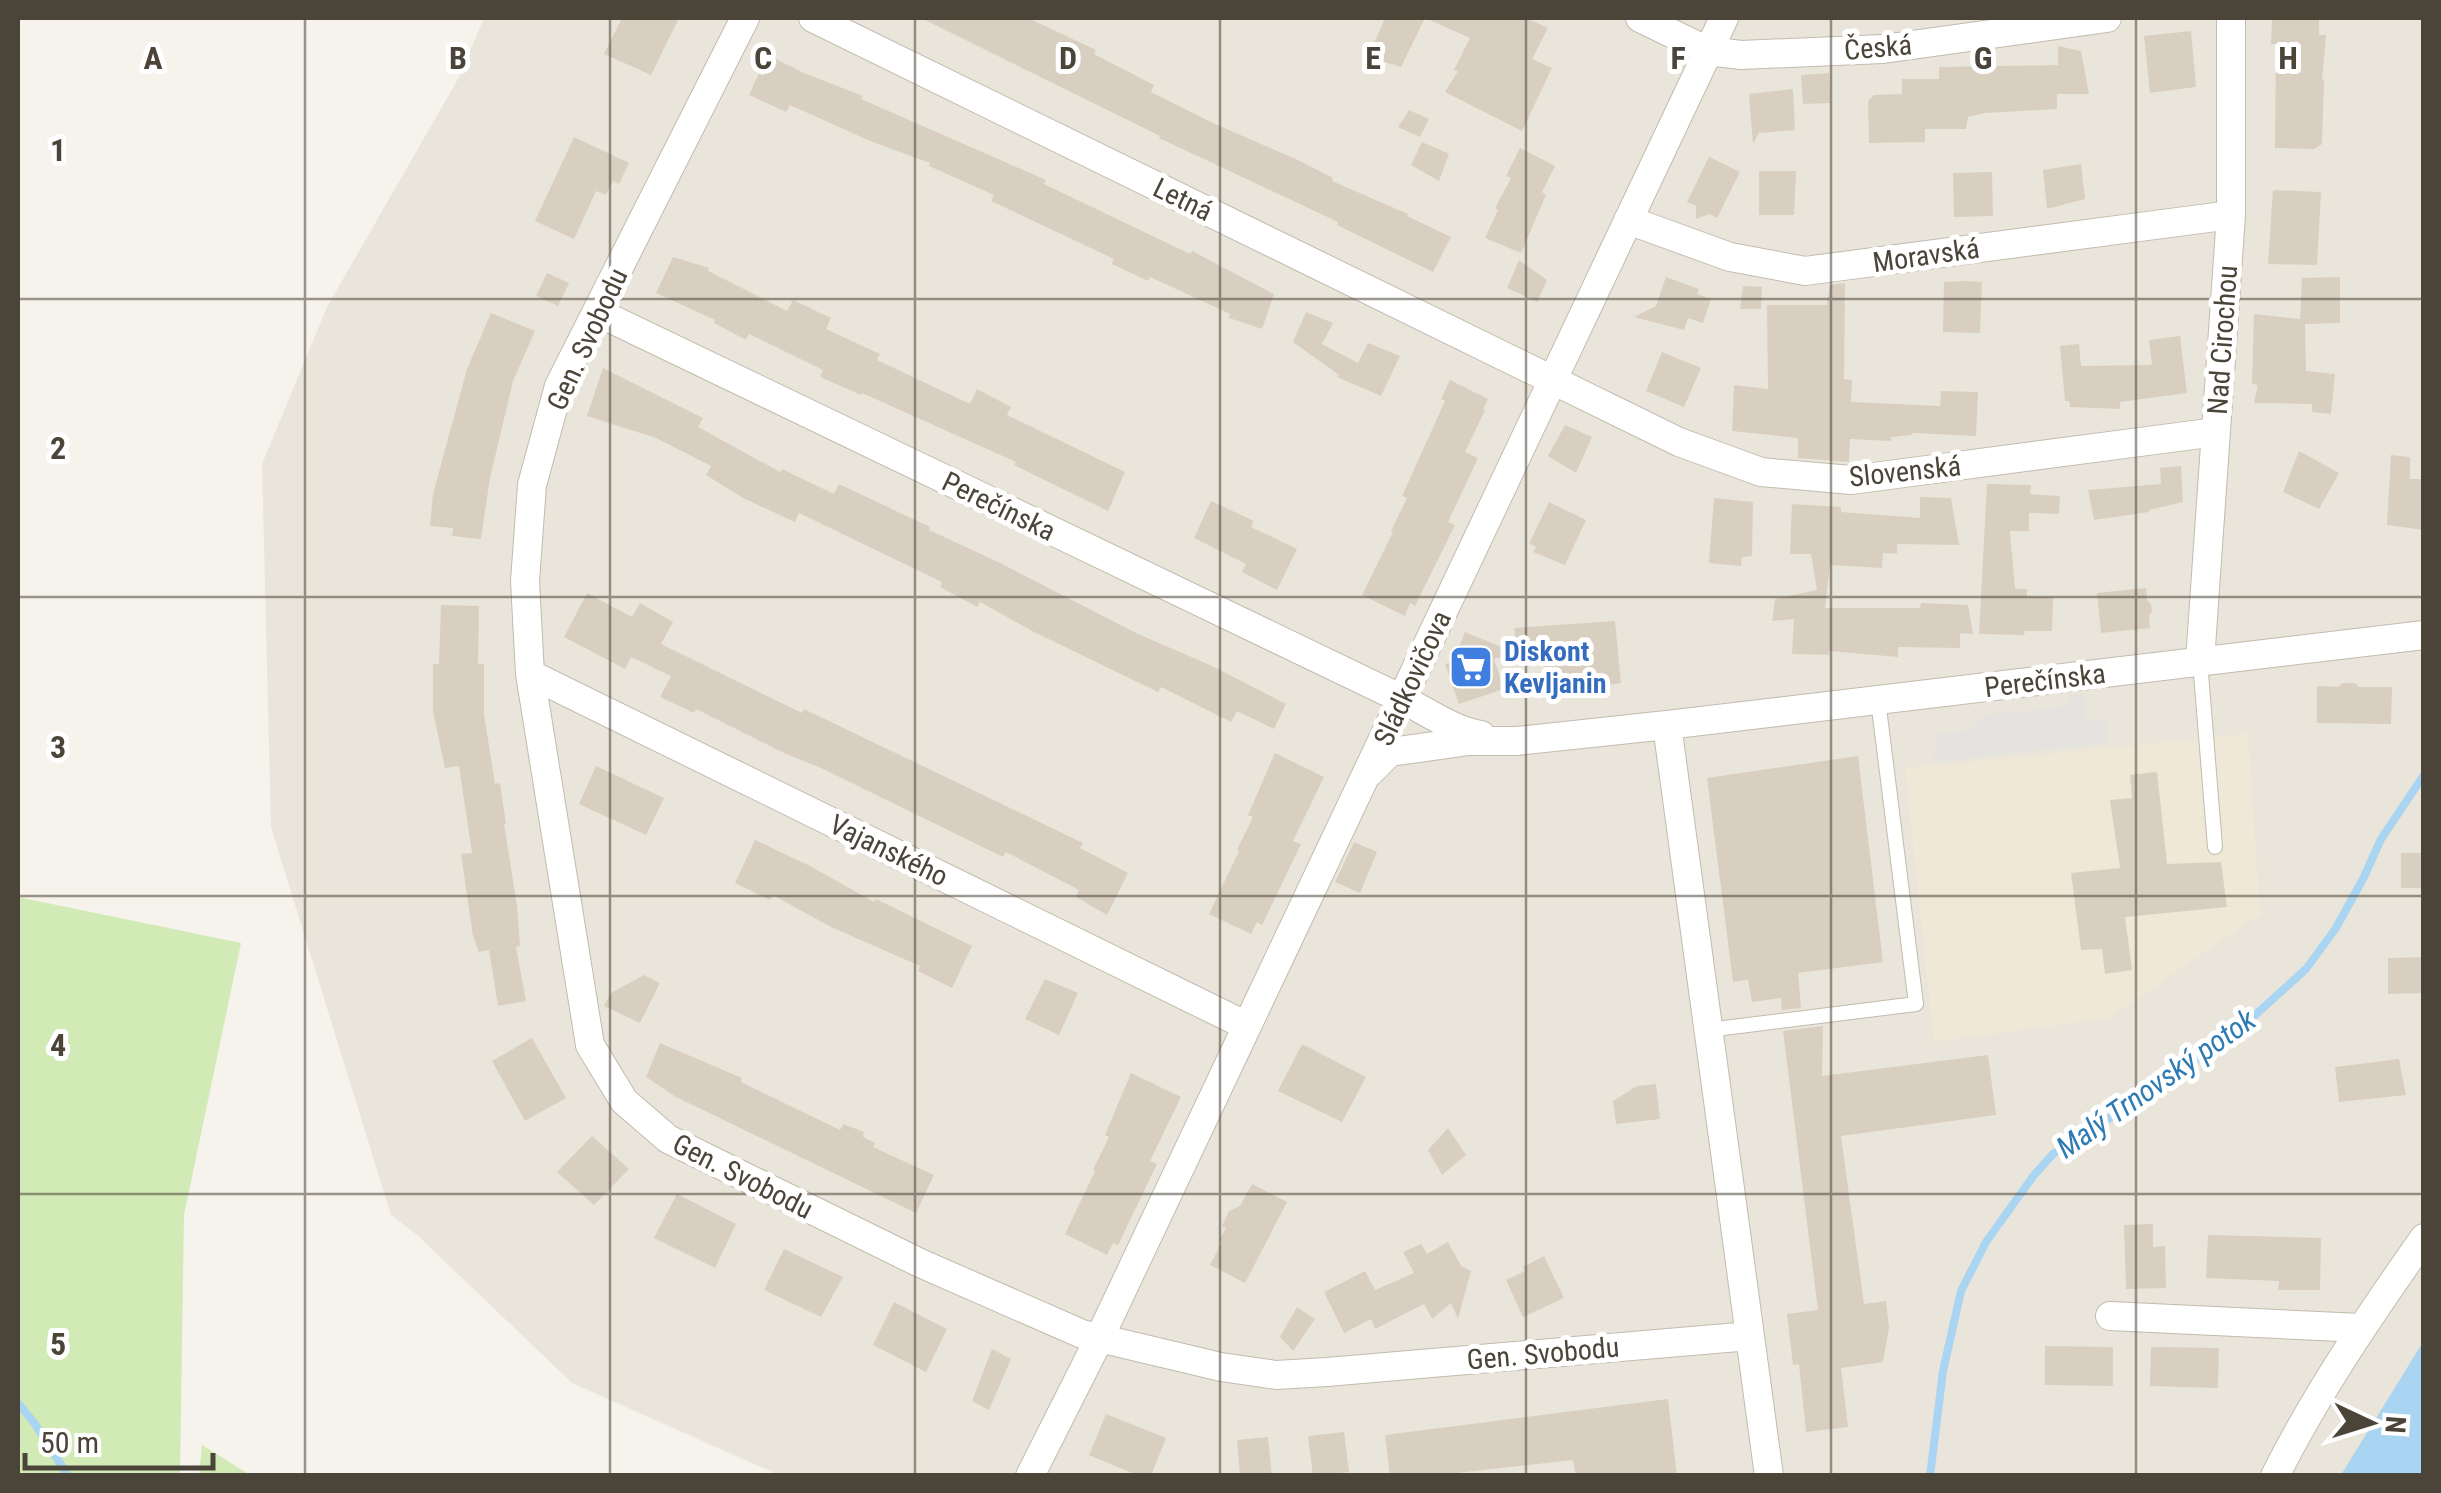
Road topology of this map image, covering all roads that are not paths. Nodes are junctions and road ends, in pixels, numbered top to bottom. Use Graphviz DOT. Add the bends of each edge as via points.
graph roads {
  1 [pos="744,18"];
  2 [pos="813,18"];
  3 [pos="1640,18"];
  4 [pos="1724,18"];
  5 [pos="2107,18"];
  6 [pos="2231,18"];
  7 [pos="1708,50"];
  8 [pos="2230,215"];
  9 [pos="1628,220"];
  10 [pos="597,312"];
  11 [pos="1552,380"];
  12 [pos="2216,432"];
  13 [pos="2424,634"];
  14 [pos="2200,661"];
  15 [pos="530,674"];
  16 [pos="1878,700"];
  17 [pos="1413,705"];
  18 [pos="1668,725"];
  19 [pos="1517,741"];
  20 [pos="1424,747"];
  21 [pos="1460,754"];
  22 [pos="1366,776"];
  23 [pos="2215,847"];
  24 [pos="1247,1026"];
  25 [pos="1708,1030"];
  26 [pos="2424,1238"];
  27 [pos="2110,1316"];
  28 [pos="2361,1328"];
  29 [pos="1750,1336"];
  30 [pos="1099,1339"];
  31 [pos="1030,1476"];
  32 [pos="1768,1476"];
  33 [pos="2275,1476"];
  1 -- 10 [label="street, Gen. Svobodu"];
  2 -- 11 [label="street, Letná"];
  3 -- 7 [label="street"];
  4 -- 7 [label="street, Sládkovičova"];
  5 -- 7 [label="street, Česká" via="1882,49 1741,55"];
  6 -- 8 [label="street, Nad Cirochou"];
  7 -- 9 [label="street, Sládkovičova"];
  8 -- 9 [label="street, Moravská" via="1805,272 1730,257"];
  8 -- 12 [label="street, Nad Cirochou"];
  9 -- 11 [label="street, Sládkovičova"];
  10 -- 15 [label="street, Gen. Svobodu" via="559,386 532,485 525,581"];
  10 -- 17 [label="street, Perečínska"];
  11 -- 12 [label="street, Slovenská" via="1679,442 1761,472 1851,480"];
  11 -- 17 [label="street, Sládkovičova" via="1415,671"];
  12 -- 14 [label="street, Nad Cirochou"];
  13 -- 14 [label="street, Perečínska"];
  14 -- 16 [label="street, Perečínska"];
  14 -- 23 [label="lane"];
  15 -- 24 [label="street, Vajanského"];
  15 -- 30 [label="street, Gen. Svobodu" via="590,1045 624,1101 668,1139 737,1174 920,1263"];
  16 -- 18 [label="street, Perečínska"];
  16 -- 25 [label="lane" via="1916,1004"];
  17 -- 19 [label="street, Perečínska" via="1466,732"];
  17 -- 20 [label="street" via="1400,722"];
  17 -- 22 [label="street, Sládkovičova"];
  18 -- 19 [label="street, Perečínska"];
  18 -- 25 [label="street"];
  19 -- 20 [label="street, Perečínska"];
  19 -- 21 [label="street, Perečínska"];
  20 -- 21 [label="street, Perečínska"];
  20 -- 22 [label="street, Perečínska" via="1390,752"];
  21 -- 22 [label="street, Perečínska" via="1408,759"];
  22 -- 24 [label="street, Sládkovičova"];
  24 -- 30 [label="street, Sládkovičova"];
  25 -- 29 [label="street"];
  26 -- 28 [label="street"];
  27 -- 28 [label="street"];
  28 -- 33 [label="street"];
  29 -- 30 [label="street, Gen. Svobodu" via="1276,1375"];
  29 -- 32 [label="street"];
  30 -- 31 [label="street, Sládkovičova"];
}
